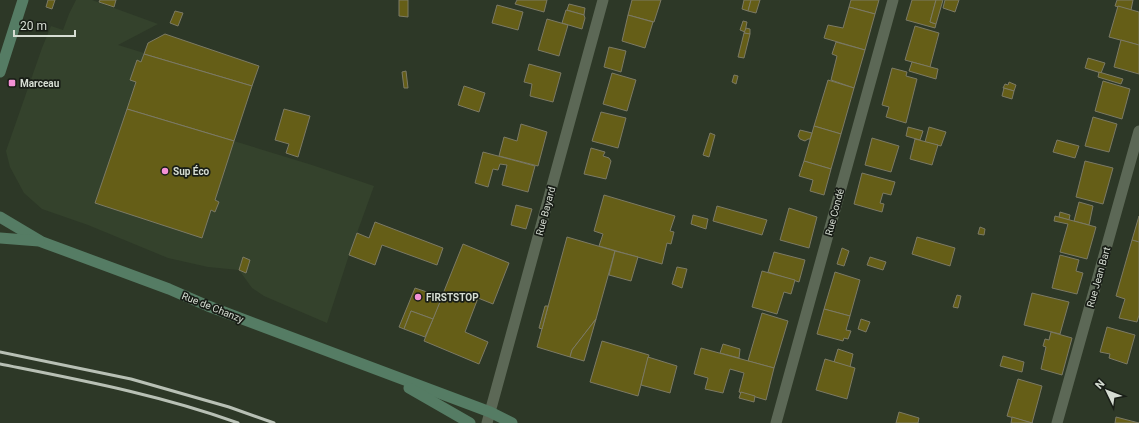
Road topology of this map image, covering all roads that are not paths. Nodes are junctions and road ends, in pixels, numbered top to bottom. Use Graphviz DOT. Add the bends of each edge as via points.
graph roads {
  1 [pos="24,0"];
  2 [pos="603,0"];
  3 [pos="893,0"];
  4 [pos="0,72"];
  5 [pos="1139,132"];
  6 [pos="0,217"];
  7 [pos="0,238"];
  8 [pos="42,242"];
  9 [pos="383,372"];
  10 [pos="489,418"];
  11 [pos="470,423"];
  12 [pos="512,423"];
  13 [pos="776,423"];
  14 [pos="1057,423"];
  1 -- 4 [label="main road"];
  2 -- 10 [label="street, Rue Bayard"];
  3 -- 13 [label="street, Rue Condé"];
  5 -- 14 [label="street, Rue Jean Bart"];
  6 -- 8 [label="main road, Rue de Chanzy"];
  7 -- 8 [label="main road, Rue de Chanzy"];
  8 -- 9 [label="main road, Rue de Chanzy"];
  9 -- 10 [label="main road, Rue de Chanzy"];
  9 -- 11 [label="main road, Rue de Chanzy"];
  10 -- 12 [label="main road, Rue de Chanzy"];
}
